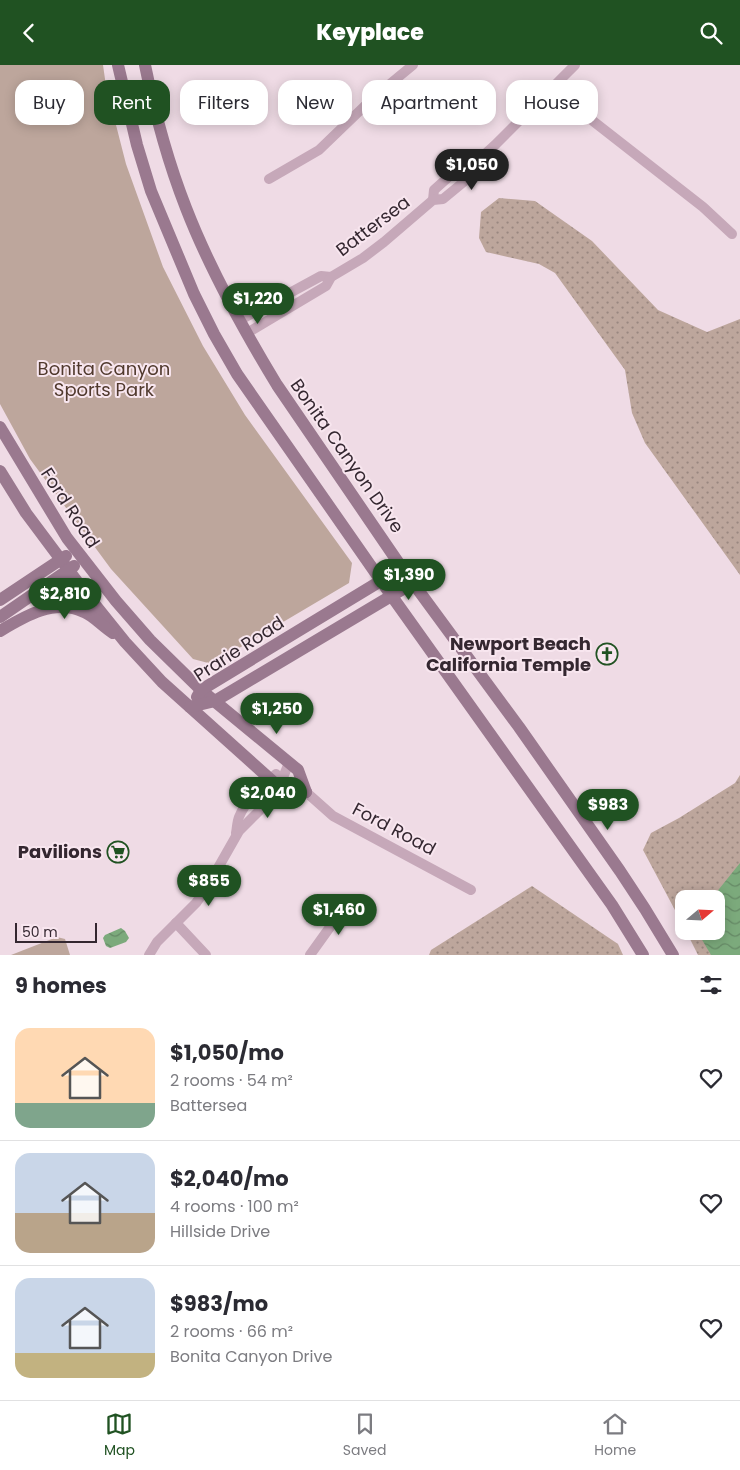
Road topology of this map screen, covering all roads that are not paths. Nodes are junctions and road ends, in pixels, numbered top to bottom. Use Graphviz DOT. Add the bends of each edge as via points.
graph roads {
  1 [pos="118,65"];
  2 [pos="145,65"];
  3 [pos="413,65"];
  4 [pos="575,65"];
  5 [pos="561,80"];
  6 [pos="515,125"];
  7 [pos="598,125"];
  8 [pos="484,155"];
  9 [pos="457,169"];
  10 [pos="269,179"];
  11 [pos="466,180"];
  12 [pos="433,200"];
  13 [pos="732,233"];
  14 [pos="331,277"];
  15 [pos="240,320"];
  16 [pos="247,333"];
  17 [pos="0,427"];
  18 [pos="0,471"];
  19 [pos="75,549"];
  20 [pos="83,560"];
  21 [pos="65,565"];
  22 [pos="402,568"];
  23 [pos="381,580"];
  24 [pos="414,583"];
  25 [pos="391,595"];
  26 [pos="0,600"];
  27 [pos="0,617"];
  28 [pos="0,631"];
  29 [pos="125,642"];
  30 [pos="201,690"];
  31 [pos="215,701"];
  32 [pos="190,707"];
  33 [pos="289,763"];
  34 [pos="274,783"];
  35 [pos="306,792"];
  36 [pos="471,890"];
  37 [pos="348,902"];
  38 [pos="176,923"];
  39 [pos="672,953"];
  40 [pos="149,955"];
  41 [pos="206,955"];
  42 [pos="310,955"];
  43 [pos="643,955"];
  1 -- 23 [label="main road" via="134,137 151,191 214,335 237,374"];
  2 -- 15 [label="main road, Bonita Canyon Drive" via="158,123 186,209"];
  3 -- 10 [label="street" via="373,98 320,150"];
  4 -- 5 [label="street, Battersea"];
  6 -- 8 [label="street, Battersea"];
  7 -- 13 [label="street"];
  8 -- 9 [label="street, Battersea" via="474,155"];
  8 -- 11 [label="street, Battersea" via="483,165"];
  9 -- 11 [label="street"];
  9 -- 12 [label="street, Battersea" via="434,190"];
  11 -- 12 [label="street, Battersea" via="443,199"];
  12 -- 14 [label="street, Battersea" via="377,248"];
  14 -- 15 [label="street, Battersea" via="321,276"];
  14 -- 16 [label="street, Battersea" via="326,286"];
  15 -- 16 [label="main road, Bonita Canyon Drive"];
  16 -- 22 [label="main road, Bonita Canyon Drive" via="277,385"];
  17 -- 19 [label="main road, Ford Road"];
  18 -- 21 [label="main road, Ford Road" via="26,513"];
  19 -- 20 [label="main road, Ford Road"];
  19 -- 21 [label="main road"];
  20 -- 21 [label="main road"];
  20 -- 30 [label="main road, Ford Road" via="150,640"];
  21 -- 26 [label="main road"];
  21 -- 27 [label="main road"];
  21 -- 29 [label="main road, Ford Road"];
  22 -- 23 [label="main road, Prarie Road"];
  22 -- 24 [label="main road, Bonita Canyon Drive"];
  23 -- 25 [label="main road"];
  23 -- 30 [label="main road, Prarie Road"];
  24 -- 25 [label="main road, Prarie Road"];
  24 -- 39 [label="main road, Bonita Canyon Drive" via="620,871"];
  25 -- 31 [label="main road, Prarie Road"];
  25 -- 43 [label="main road" via="612,905"];
  28 -- 29 [label="main road" via="24,617 67,606 86,612"];
  29 -- 32 [label="main road, Ford Road"];
  30 -- 31 [label="main road, Ford Road"];
  30 -- 32 [label="main road, Prarie Road"];
  31 -- 32 [label="main road, Prarie Road"];
  31 -- 33 [label="main road, Ford Road"];
  32 -- 34 [label="main road, Ford Road"];
  33 -- 34 [label="street"];
  33 -- 35 [label="main road, Ford Road" via="298,770"];
  34 -- 35 [label="main road"];
  34 -- 38 [label="street" via="261,788 239,818 236,837 206,889"];
  35 -- 36 [label="street, Ford Road" via="333,816"];
  37 -- 42 [label="street"];
  38 -- 40 [label="street"];
  38 -- 41 [label="street"];
}
